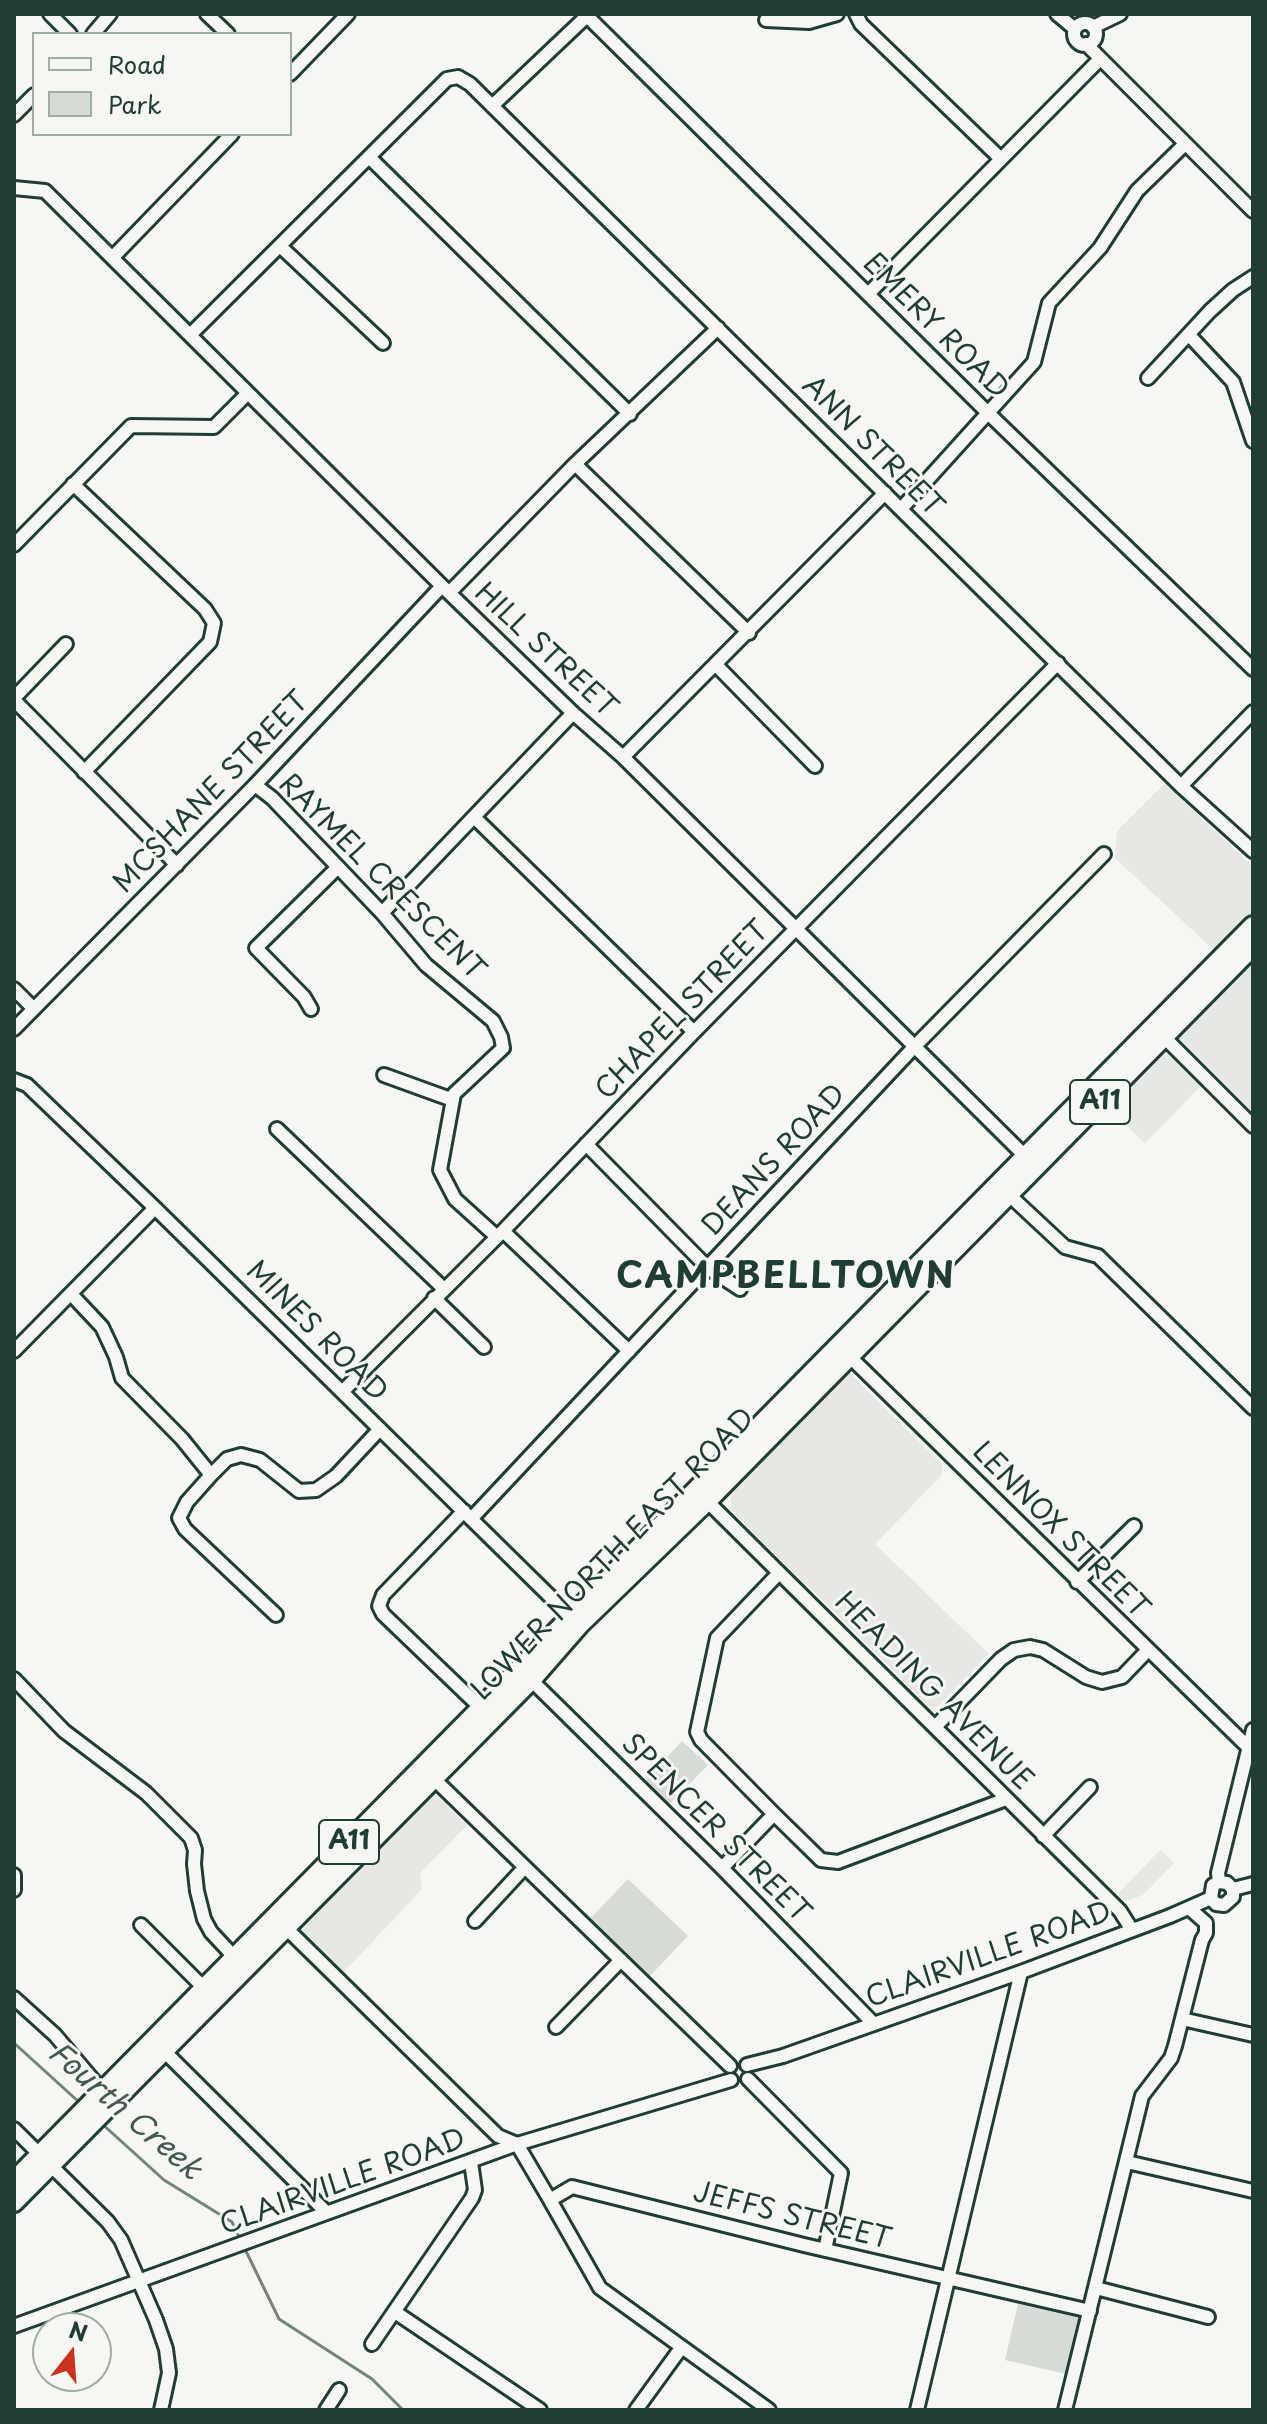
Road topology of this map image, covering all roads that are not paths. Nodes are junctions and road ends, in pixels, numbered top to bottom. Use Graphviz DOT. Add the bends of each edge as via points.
graph roads {
  1 [pos="50,14"];
  2 [pos="110,14"];
  3 [pos="207,14"];
  4 [pos="348,14"];
  5 [pos="837,14"];
  6 [pos="856,14"];
  7 [pos="1057,14"];
  8 [pos="1120,14"];
  9 [pos="588,15"];
  10 [pos="766,20"];
  11 [pos="1093,27"];
  12 [pos="1075,29"];
  13 [pos="68,32"];
  14 [pos="95,32"];
  15 [pos="226,32"];
  16 [pos="1086,44"];
  17 [pos="1099,60"];
  18 [pos="292,72"];
  19 [pos="32,97"];
  20 [pos="492,106"];
  21 [pos="14,115"];
  22 [pos="230,136"];
  23 [pos="1185,144"];
  24 [pos="369,157"];
  25 [pos="1000,158"];
  26 [pos="14,188"];
  27 [pos="1253,211"];
  28 [pos="280,246"];
  29 [pos="113,257"];
  30 [pos="1253,277"];
  31 [pos="868,294"];
  32 [pos="718,328"];
  33 [pos="190,335"];
  34 [pos="1189,335"];
  35 [pos="383,343"];
  36 [pos="1148,378"];
  37 [pos="248,393"];
  38 [pos="988,413"];
  39 [pos="630,414"];
  40 [pos="1253,441"];
  41 [pos="575,464"];
  42 [pos="73,484"];
  43 [pos="885,493"];
  44 [pos="901,509"];
  45 [pos="14,545"];
  46 [pos="445,590"];
  47 [pos="749,633"];
  48 [pos="66,644"];
  49 [pos="1058,663"];
  50 [pos="717,666"];
  51 [pos="1253,669"];
  52 [pos="14,699"];
  53 [pos="1253,712"];
  54 [pos="573,713"];
  55 [pos="623,757"];
  56 [pos="815,766"];
  57 [pos="84,772"];
  58 [pos="255,785"];
  59 [pos="1181,786"];
  60 [pos="474,817"];
  61 [pos="1253,851"];
  62 [pos="1104,854"];
  63 [pos="177,865"];
  64 [pos="338,867"];
  65 [pos="382,913"];
  66 [pos="1253,926"];
  67 [pos="796,929"];
  68 [pos="1253,946"];
  69 [pos="14,989"];
  70 [pos="34,1009"];
  71 [pos="311,1009"];
  72 [pos="14,1029"];
  73 [pos="694,1032"];
  74 [pos="1159,1032"];
  75 [pos="915,1046"];
  76 [pos="384,1075"];
  77 [pos="14,1080"];
  78 [pos="453,1100"];
  79 [pos="1253,1126"];
  80 [pos="277,1129"];
  81 [pos="586,1144"];
  82 [pos="1032,1162"];
  83 [pos="1004,1190"];
  84 [pos="155,1208"];
  85 [pos="500,1234"];
  86 [pos="708,1268"];
  87 [pos="740,1289"];
  88 [pos="71,1294"];
  89 [pos="439,1294"];
  90 [pos="484,1347"];
  91 [pos="14,1351"];
  92 [pos="629,1351"];
  93 [pos="844,1351"];
  94 [pos="342,1392"];
  95 [pos="1253,1408"];
  96 [pos="380,1429"];
  97 [pos="211,1475"];
  98 [pos="701,1496"];
  99 [pos="467,1515"];
  100 [pos="1134,1526"];
  101 [pos="779,1573"];
  102 [pos="1077,1582"];
  103 [pos="276,1615"];
  104 [pos="575,1620"];
  105 [pos="1147,1651"];
  106 [pos="526,1674"];
  107 [pos="14,1679"];
  108 [pos="482,1709"];
  109 [pos="935,1727"];
  110 [pos="1253,1730"];
  111 [pos="1249,1748"];
  112 [pos="428,1773"];
  113 [pos="1090,1787"];
  114 [pos="1006,1799"];
  115 [pos="774,1814"];
  116 [pos="1043,1836"];
  117 [pos="525,1867"];
  118 [pos="722,1868"];
  119 [pos="14,1875"];
  120 [pos="1219,1882"];
  121 [pos="1253,1884"];
  122 [pos="1233,1889"];
  123 [pos="14,1890"];
  124 [pos="1211,1898"];
  125 [pos="1189,1908"];
  126 [pos="475,1921"];
  127 [pos="280,1922"];
  128 [pos="141,1925"];
  129 [pos="1132,1930"];
  130 [pos="621,1960"];
  131 [pos="239,1963"];
  132 [pos="1021,1972"];
  133 [pos="204,1988"];
  134 [pos="14,1998"];
  135 [pos="1182,2019"];
  136 [pos="874,2024"];
  137 [pos="556,2027"];
  138 [pos="1253,2035"];
  139 [pos="164,2051"];
  140 [pos="730,2072"];
  141 [pos="748,2073"];
  142 [pos="97,2108"];
  143 [pos="14,2129"];
  144 [pos="517,2144"];
  145 [pos="45,2160"];
  146 [pos="471,2162"];
  147 [pos="1127,2162"];
  148 [pos="14,2181"];
  149 [pos="1253,2191"];
  150 [pos="550,2200"];
  151 [pos="14,2202"];
  152 [pos="327,2213"];
  153 [pos="825,2250"];
  154 [pos="949,2279"];
  155 [pos="139,2281"];
  156 [pos="1096,2288"];
  157 [pos="1090,2311"];
  158 [pos="395,2312"];
  159 [pos="1208,2317"];
  160 [pos="14,2326"];
  161 [pos="372,2344"];
  162 [pos="681,2348"];
  163 [pos="339,2390"];
  164 [pos="161,2410"];
  165 [pos="326,2410"];
  166 [pos="540,2410"];
  167 [pos="636,2410"];
  168 [pos="769,2410"];
  169 [pos="917,2410"];
  170 [pos="1065,2410"];
  1 -- 13 [label="street"];
  2 -- 14 [label="street"];
  3 -- 15 [label="street"];
  4 -- 18 [label="street"];
  5 -- 10 [label="street" via="809,22"];
  6 -- 25 [label="street"];
  7 -- 12 [label="street"];
  8 -- 11 [label="street"];
  9 -- 20 [label="street"];
  9 -- 31 [label="street, EMERY ROAD"];
  11 -- 12 [label="street" via="1083,23"];
  11 -- 16 [label="street" via="1095,38"];
  12 -- 16 [label="street" via="1077,41"];
  16 -- 17 [label="street"];
  17 -- 23 [label="street"];
  17 -- 25 [label="street"];
  19 -- 21 [label="street"];
  20 -- 24 [label="street, ANN STREET" via="470,84 458,77 447,79"];
  20 -- 32 [label="street, ANN STREET"];
  22 -- 29 [label="street"];
  23 -- 27 [label="street"];
  23 -- 38 [label="street" via="1137,191 1100,248 1049,303 1034,362"];
  24 -- 28 [label="street"];
  24 -- 39 [label="street"];
  25 -- 31 [label="street"];
  26 -- 29 [label="street, HILL STREET" via="45,191"];
  28 -- 33 [label="street"];
  28 -- 35 [label="street"];
  29 -- 33 [label="street, HILL STREET"];
  30 -- 34 [label="street"];
  31 -- 38 [label="street, EMERY ROAD"];
  32 -- 39 [label="street, MCSHANE STREET"];
  32 -- 43 [label="street, ANN STREET"];
  33 -- 37 [label="street, HILL STREET"];
  34 -- 36 [label="street"];
  34 -- 40 [label="street" via="1233,382"];
  37 -- 42 [label="street" via="214,427 131,426"];
  37 -- 46 [label="street, HILL STREET"];
  38 -- 44 [label="street"];
  38 -- 51 [label="street, EMERY ROAD"];
  39 -- 41 [label="street, MCSHANE STREET"];
  41 -- 46 [label="street, MCSHANE STREET"];
  41 -- 47 [label="street"];
  42 -- 45 [label="street"];
  42 -- 57 [label="street" via="214,623 210,642"];
  43 -- 44 [label="street, ANN STREET"];
  43 -- 47 [label="street"];
  44 -- 49 [label="street, ANN STREET"];
  46 -- 54 [label="street, HILL STREET"];
  46 -- 58 [label="street, MCSHANE STREET"];
  47 -- 50 [label="street"];
  48 -- 52 [label="street"];
  49 -- 59 [label="street, ANN STREET"];
  49 -- 67 [label="street, CHAPEL STREET"];
  50 -- 55 [label="street"];
  50 -- 56 [label="street"];
  52 -- 57 [label="street"];
  53 -- 59 [label="street"];
  54 -- 55 [label="street, HILL STREET"];
  54 -- 60 [label="street"];
  55 -- 67 [label="street, HILL STREET"];
  57 -- 63 [label="street"];
  58 -- 63 [label="street, MCSHANE STREET"];
  58 -- 64 [label="street, RAYMEL CRESCENT"];
  59 -- 61 [label="street, ANN STREET"];
  60 -- 65 [label="street"];
  60 -- 73 [label="street"];
  62 -- 75 [label="street, DEANS ROAD"];
  63 -- 70 [label="street, MCSHANE STREET"];
  64 -- 65 [label="street, RAYMEL CRESCENT"];
  64 -- 71 [label="street" via="256,948"];
  65 -- 78 [label="street, RAYMEL CRESCENT" via="426,965 493,1021 501,1037 503,1048"];
  66 -- 74 [label="main road, LOWER NORTH EAST ROAD / A11"];
  67 -- 73 [label="street, CHAPEL STREET"];
  67 -- 75 [label="street, HILL STREET"];
  68 -- 74 [label="main road, LOWER NORTH EAST ROAD / A11"];
  69 -- 70 [label="street"];
  70 -- 72 [label="street, MCSHANE STREET"];
  73 -- 81 [label="street, CHAPEL STREET"];
  74 -- 79 [label="street"];
  74 -- 82 [label="main road, LOWER NORTH EAST ROAD / A11"];
  75 -- 82 [label="street, HILL STREET"];
  75 -- 86 [label="street, DEANS ROAD"];
  76 -- 78 [label="street"];
  77 -- 84 [label="street, MINES ROAD" via="27,1085"];
  78 -- 85 [label="street" via="440,1170 455,1199"];
  80 -- 89 [label="street"];
  81 -- 85 [label="street, CHAPEL STREET"];
  81 -- 86 [label="street"];
  82 -- 83 [label="main road, LOWER NORTH EAST ROAD / A11"];
  83 -- 93 [label="main road, LOWER NORTH EAST ROAD / A11"];
  83 -- 95 [label="street" via="1065,1247 1098,1256"];
  84 -- 88 [label="street"];
  84 -- 94 [label="street, MINES ROAD"];
  85 -- 89 [label="street, CHAPEL STREET"];
  85 -- 92 [label="street"];
  86 -- 87 [label="street"];
  86 -- 92 [label="street, DEANS ROAD"];
  88 -- 91 [label="street"];
  88 -- 97 [label="street" via="102,1327 122,1378"];
  89 -- 90 [label="street"];
  89 -- 94 [label="street, CHAPEL STREET"];
  92 -- 99 [label="street, DEANS ROAD"];
  93 -- 98 [label="main road, LOWER NORTH EAST ROAD / A11"];
  93 -- 102 [label="street, LENNOX STREET"];
  94 -- 96 [label="street, MINES ROAD"];
  96 -- 97 [label="street" via="316,1490 299,1491 260,1460 241,1455 227,1459"];
  96 -- 99 [label="street, MINES ROAD"];
  97 -- 103 [label="street" via="179,1518"];
  98 -- 101 [label="street, HEADING AVENUE"];
  98 -- 104 [label="main road, LOWER NORTH EAST ROAD / A11"];
  99 -- 104 [label="street, MINES ROAD"];
  99 -- 108 [label="street, DEANS ROAD" via="383,1595 379,1606"];
  100 -- 102 [label="street"];
  101 -- 109 [label="street, HEADING AVENUE"];
  101 -- 115 [label="street" via="717,1638 697,1732"];
  102 -- 105 [label="street, LENNOX STREET"];
  104 -- 106 [label="main road, LOWER NORTH EAST ROAD / A11"];
  105 -- 109 [label="street" via="1122,1677 1102,1682 1043,1650 1014,1650"];
  105 -- 111 [label="street, LENNOX STREET"];
  106 -- 108 [label="main road, LOWER NORTH EAST ROAD / A11"];
  106 -- 112 [label="main road, LOWER NORTH EAST ROAD / A11"];
  106 -- 118 [label="street, SPENCER STREET"];
  107 -- 131 [label="street" via="64,1731 146,1793 191,1838 204,1919"];
  108 -- 112 [label="main road, LOWER NORTH EAST ROAD / A11"];
  109 -- 114 [label="street, HEADING AVENUE"];
  110 -- 111 [label="street"];
  111 -- 120 [label="street"];
  112 -- 117 [label="street"];
  112 -- 127 [label="main road, LOWER NORTH EAST ROAD / A11"];
  113 -- 116 [label="street"];
  114 -- 115 [label="street" via="838,1862 821,1860"];
  114 -- 116 [label="street, HEADING AVENUE"];
  115 -- 118 [label="street"];
  116 -- 129 [label="street, HEADING AVENUE" via="1120,1911"];
  117 -- 126 [label="street"];
  117 -- 130 [label="street"];
  118 -- 136 [label="street, SPENCER STREET"];
  119 -- 123 [label="street"];
  120 -- 122 [label="street"];
  120 -- 124 [label="street" via="1210,1891"];
  121 -- 122 [label="street"];
  122 -- 124 [label="street" via="1224,1905"];
  124 -- 125 [label="street, CLAIRVILLE ROAD"];
  125 -- 129 [label="street, CLAIRVILLE ROAD"];
  125 -- 135 [label="street" via="1207,1929"];
  127 -- 131 [label="main road, LOWER NORTH EAST ROAD / A11"];
  127 -- 144 [label="street" via="498,2136"];
  128 -- 133 [label="street"];
  129 -- 132 [label="street, CLAIRVILLE ROAD"];
  130 -- 137 [label="street"];
  130 -- 140 [label="street"];
  131 -- 133 [label="main road, LOWER NORTH EAST ROAD / A11"];
  131 -- 139 [label="main road, LOWER NORTH EAST ROAD / A11"];
  132 -- 136 [label="street, CLAIRVILLE ROAD"];
  132 -- 154 [label="street"];
  133 -- 142 [label="main road, LOWER NORTH EAST ROAD / A11"];
  134 -- 142 [label="street" via="55,2035"];
  135 -- 138 [label="street"];
  135 -- 147 [label="street" via="1171,2058 1142,2096"];
  136 -- 141 [label="street, CLAIRVILLE ROAD"];
  139 -- 142 [label="main road, LOWER NORTH EAST ROAD / A11"];
  139 -- 152 [label="street"];
  140 -- 141 [label="street" via="741,2083"];
  140 -- 141 [label="street" via="736,2062"];
  140 -- 144 [label="street, CLAIRVILLE ROAD" via="691,2091"];
  141 -- 153 [label="street" via="841,2173"];
  142 -- 145 [label="main road, LOWER NORTH EAST ROAD / A11"];
  143 -- 145 [label="street"];
  144 -- 146 [label="street, CLAIRVILLE ROAD"];
  144 -- 150 [label="street"];
  145 -- 148 [label="main road, LOWER NORTH EAST ROAD / A11"];
  145 -- 151 [label="main road, LOWER NORTH EAST ROAD / A11"];
  145 -- 155 [label="street" via="116,2231"];
  146 -- 152 [label="street, CLAIRVILLE ROAD"];
  146 -- 158 [label="street" via="472,2198"];
  147 -- 149 [label="street"];
  147 -- 156 [label="street"];
  150 -- 153 [label="street, JEFFS STREET" via="572,2187"];
  150 -- 162 [label="street" via="600,2288"];
  152 -- 155 [label="street, CLAIRVILLE ROAD"];
  153 -- 154 [label="street, JEFFS STREET"];
  154 -- 157 [label="street, JEFFS STREET"];
  154 -- 169 [label="street"];
  155 -- 160 [label="street, CLAIRVILLE ROAD"];
  155 -- 164 [label="street" via="166,2349 169,2373"];
  156 -- 157 [label="street"];
  156 -- 159 [label="street"];
  157 -- 170 [label="street"];
  158 -- 161 [label="street"];
  158 -- 166 [label="street"];
  162 -- 167 [label="street"];
  162 -- 168 [label="street"];
  163 -- 165 [label="street"];
}
